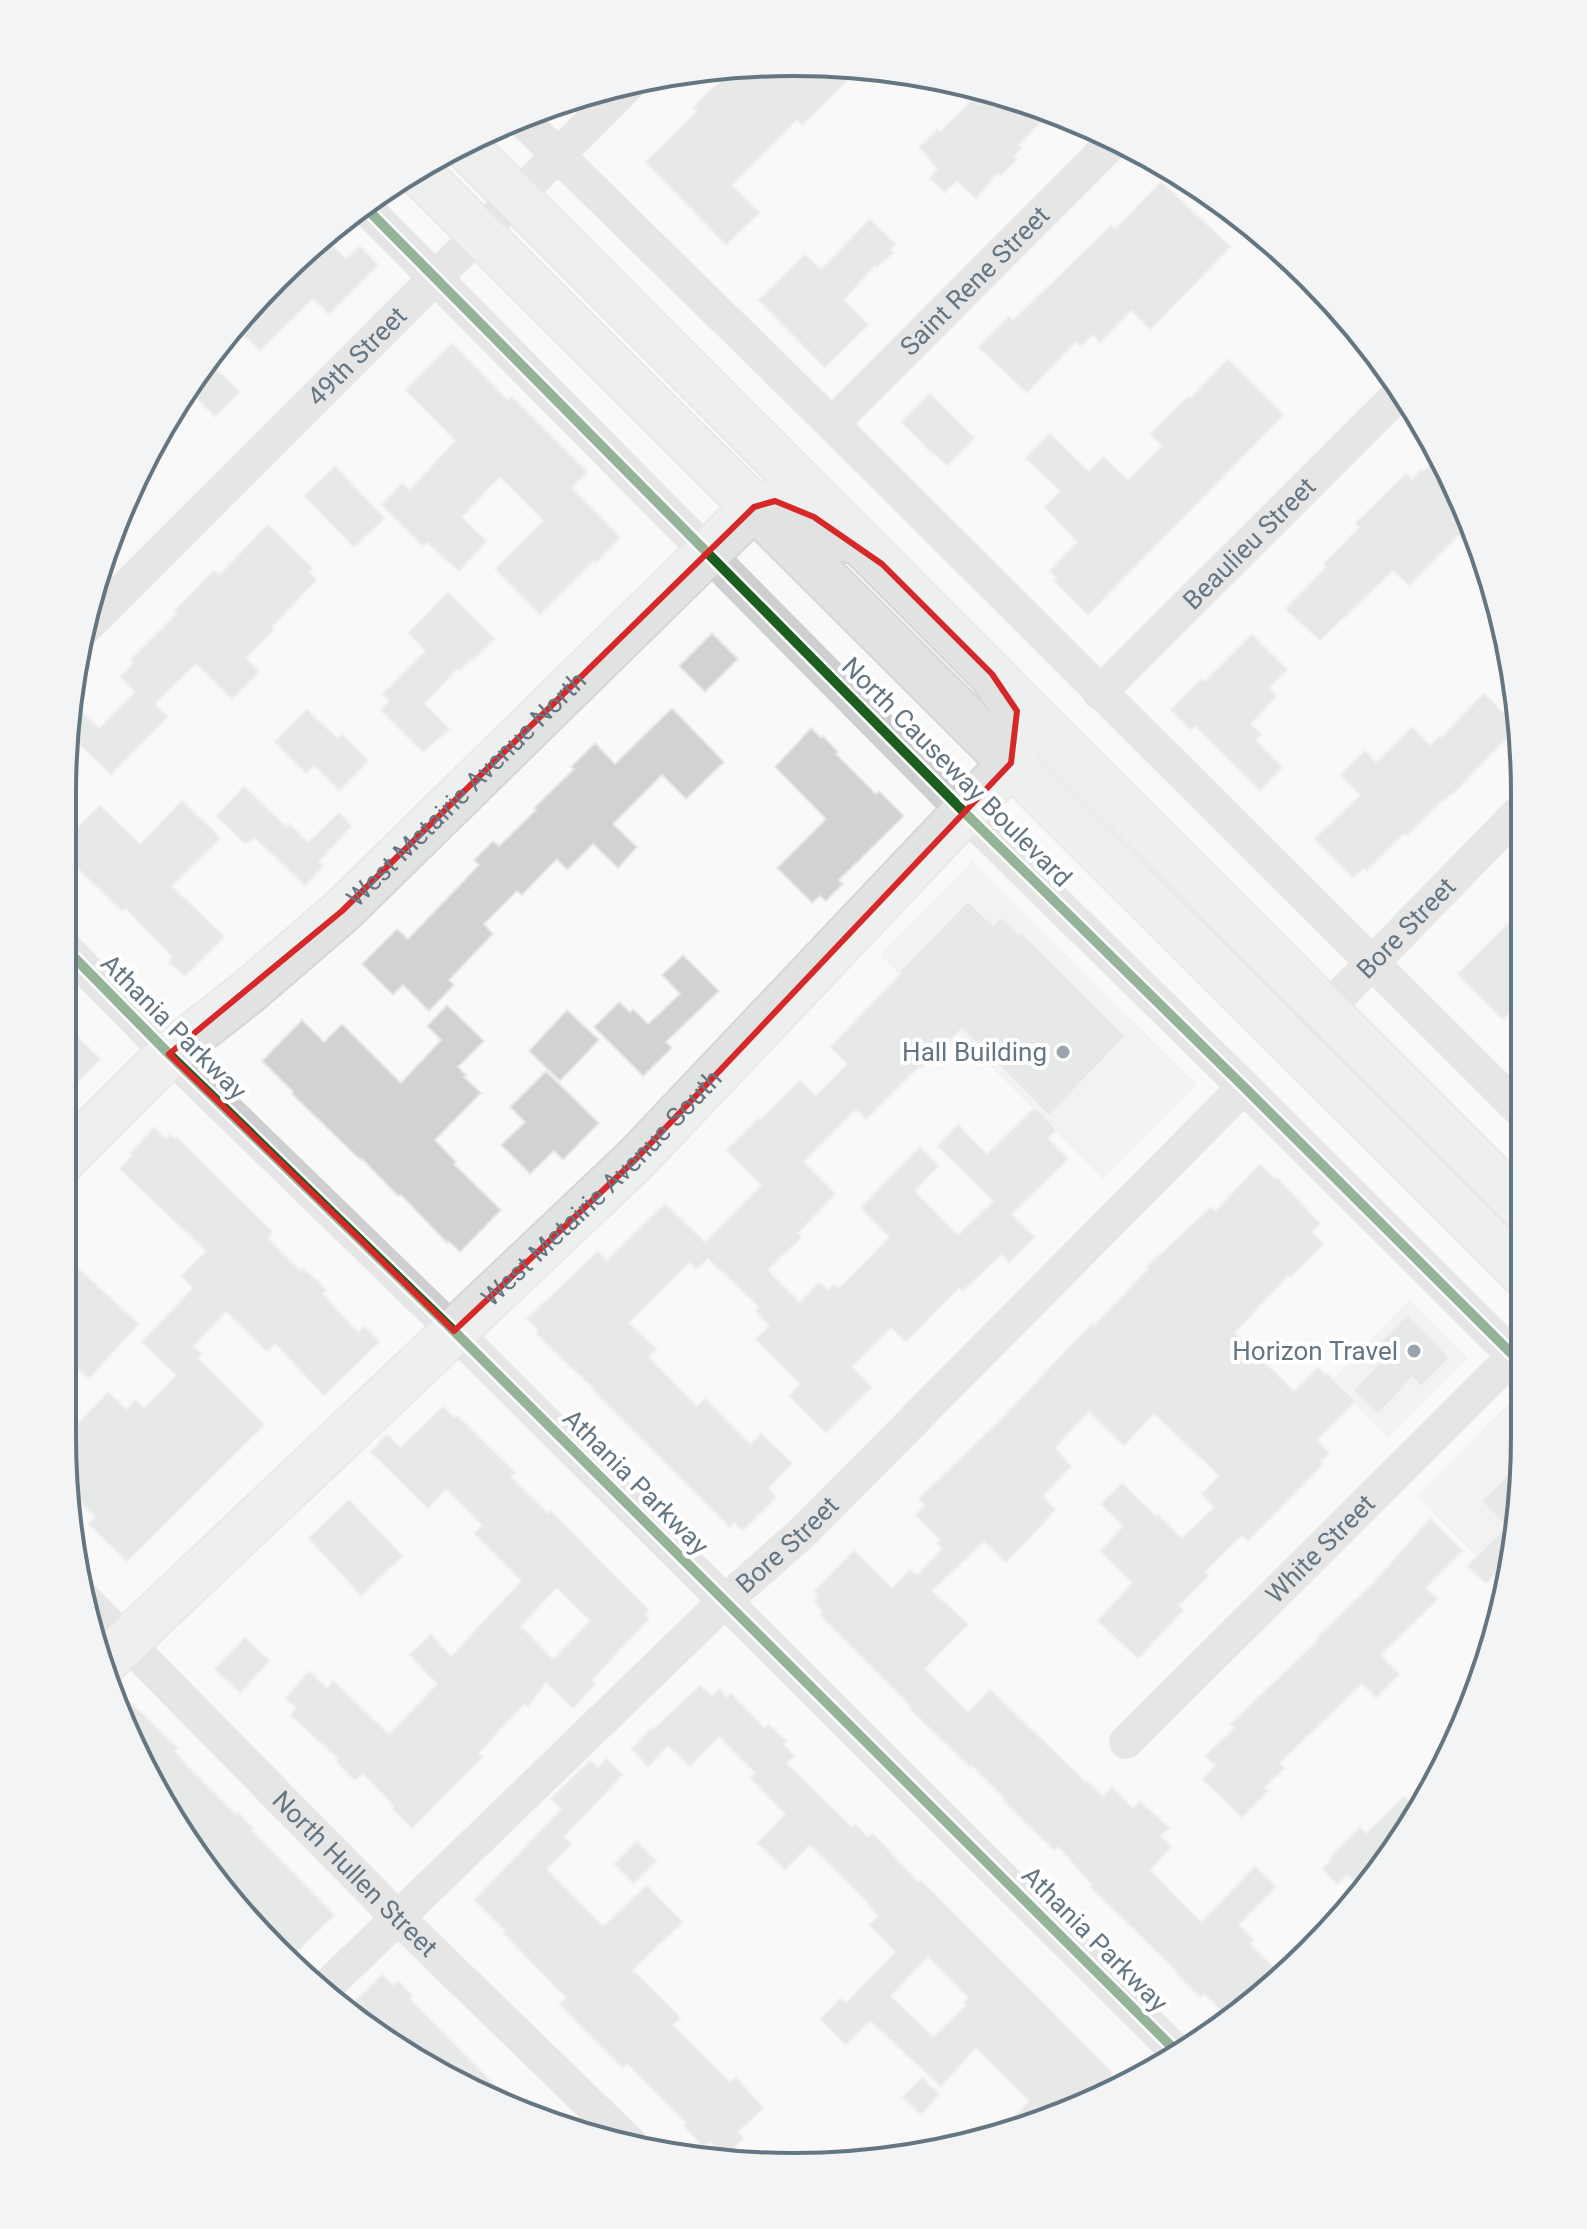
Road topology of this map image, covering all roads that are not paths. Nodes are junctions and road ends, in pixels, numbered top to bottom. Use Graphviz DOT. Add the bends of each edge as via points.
graph roads {
  1 [pos="614,99"];
  2 [pos="529,127"];
  3 [pos="1107,148"];
  4 [pos="472,152"];
  5 [pos="557,156"];
  6 [pos="425,179"];
  7 [pos="517,197"];
  8 [pos="371,214"];
  9 [pos="480,234"];
  10 [pos="434,279"];
  11 [pos="1393,400"];
  12 [pos="832,424"];
  13 [pos="754,507"];
  14 [pos="707,551"];
  15 [pos="882,564"];
  16 [pos="99,614"];
  17 [pos="992,674"];
  18 [pos="1099,693"];
  19 [pos="1011,763"];
  20 [pos="965,813"];
  21 [pos="1511,820"];
  22 [pos="76,959"];
  23 [pos="1371,962"];
  24 [pos="1325,1010"];
  25 [pos="1293,1044"];
  26 [pos="169,1054"];
  27 [pos="1244,1087"];
  28 [pos="1511,1101"];
  29 [pos="76,1147"];
  30 [pos="1511,1196"];
  31 [pos="1511,1262"];
  32 [pos="454,1331"];
  33 [pos="1511,1354"];
  34 [pos="1511,1368"];
  35 [pos="724,1602"];
  36 [pos="104,1634"];
  37 [pos="115,1653"];
  38 [pos="1126,1742"];
  39 [pos="397,1917"];
  40 [pos="330,1983"];
  41 [pos="1170,2045"];
  42 [pos="618,2131"];
  1 -- 5 [label="street, 49th Street"];
  2 -- 5 [label="street"];
  3 -- 12 [label="street, Saint Rene Street"];
  4 -- 7 [label="main road"];
  5 -- 7 [label="street, 49th Street"];
  5 -- 12 [label="street"];
  6 -- 9 [label="main road, North Causeway Boulevard"];
  7 -- 9 [label="street, 49th Street"];
  7 -- 15 [label="main road"];
  8 -- 10 [label="street, North Causeway Boulevard"];
  9 -- 10 [label="street, 49th Street"];
  9 -- 13 [label="main road, North Causeway Boulevard"];
  10 -- 14 [label="street, North Causeway Boulevard"];
  10 -- 16 [label="street, 49th Street"];
  11 -- 18 [label="street, Beaulieu Street"];
  12 -- 18 [label="street"];
  13 -- 14 [label="main road, West Metairie Avenue North"];
  13 -- 15 [label="main road" via="775,501 814,517"];
  13 -- 19 [label="main road, North Causeway Boulevard"];
  14 -- 20 [label="street, North Causeway Boulevard"];
  14 -- 26 [label="main road, West Metairie Avenue North" via="342,911"];
  15 -- 17 [label="main road"];
  17 -- 19 [label="main road" via="1017,711"];
  17 -- 24 [label="main road"];
  18 -- 23 [label="street"];
  19 -- 20 [label="main road, West Metairie Avenue South"];
  19 -- 25 [label="main road, North Causeway Boulevard"];
  20 -- 27 [label="street, North Causeway Boulevard"];
  20 -- 32 [label="main road, West Metairie Avenue South" via="635,1160"];
  21 -- 23 [label="street, Bore Street"];
  22 -- 26 [label="street, Athania Parkway"];
  23 -- 24 [label="street, Bore Street"];
  23 -- 28 [label="street"];
  24 -- 25 [label="street, Bore Street"];
  24 -- 30 [label="main road"];
  25 -- 31 [label="main road, North Causeway Boulevard"];
  26 -- 29 [label="main road, West Metairie Avenue North"];
  26 -- 32 [label="street, Athania Parkway"];
  27 -- 33 [label="street, North Causeway Boulevard"];
  27 -- 35 [label="street, Bore Street" via="803,1532"];
  32 -- 35 [label="street, Athania Parkway"];
  32 -- 37 [label="main road, West Metairie Avenue South"];
  34 -- 38 [label="street, White Street"];
  35 -- 39 [label="street, Bore Street"];
  35 -- 41 [label="street, Athania Parkway"];
  36 -- 37 [label="street, North Hullen Street"];
  37 -- 39 [label="street, North Hullen Street"];
  39 -- 40 [label="street, Bore Street"];
  39 -- 42 [label="street, North Hullen Street"];
}
